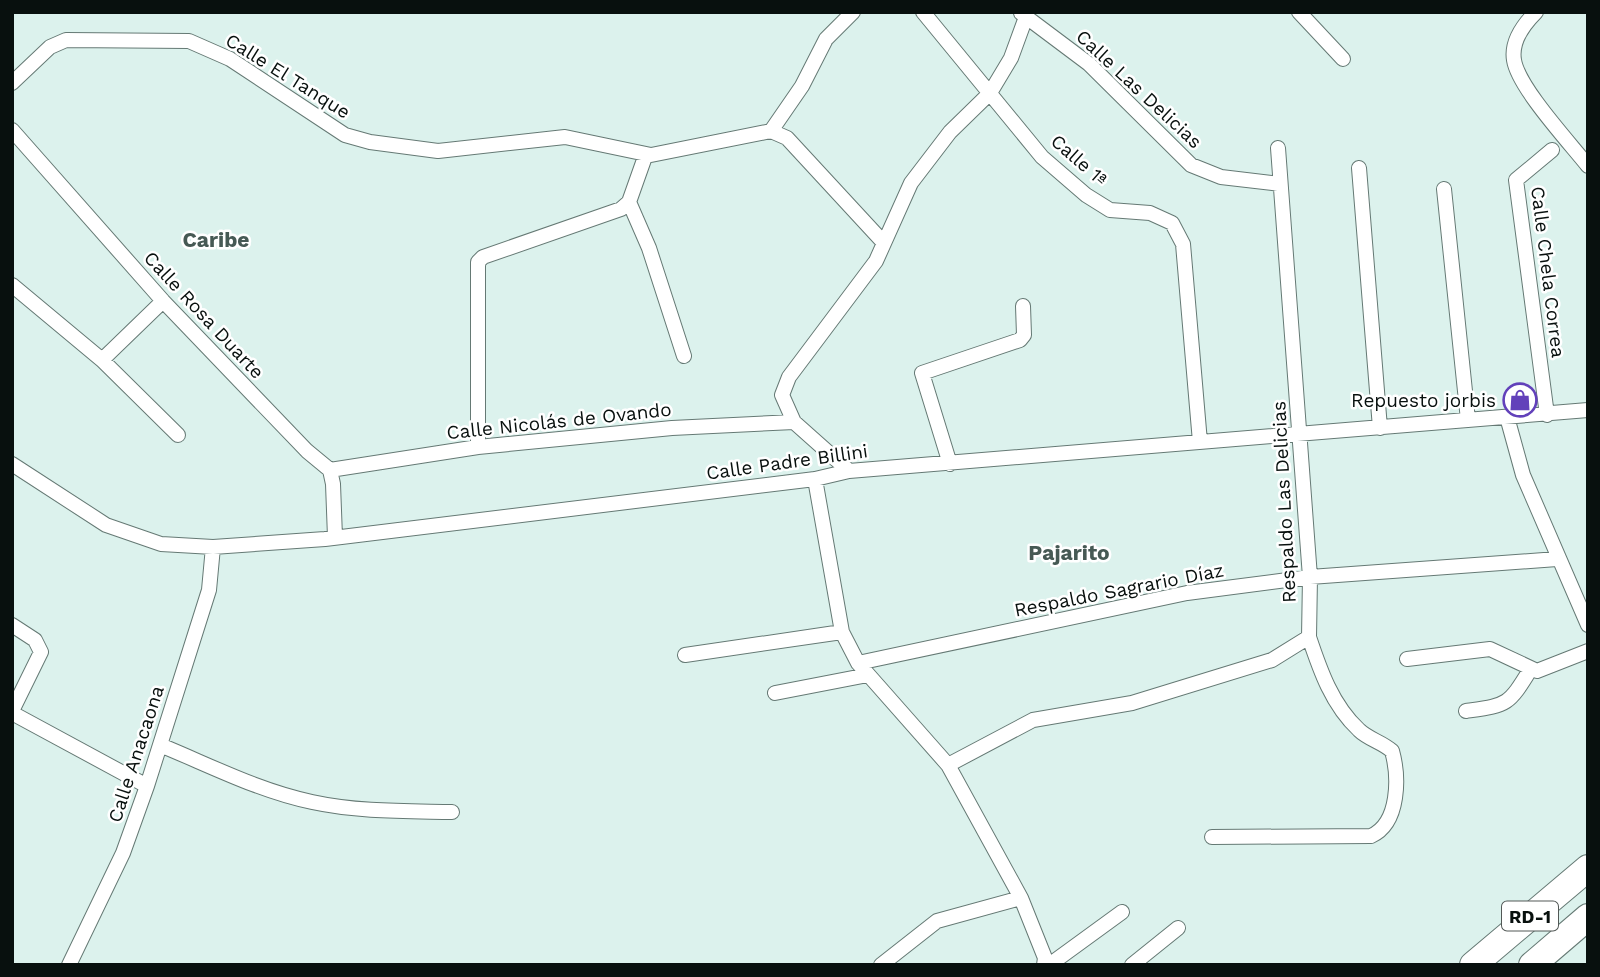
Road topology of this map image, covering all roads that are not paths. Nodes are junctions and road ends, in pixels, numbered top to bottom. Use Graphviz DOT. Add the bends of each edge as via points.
graph roads {
  1 [pos="853,12"];
  2 [pos="923,12"];
  3 [pos="1299,12"];
  4 [pos="1536,12"];
  5 [pos="1023,15"];
  6 [pos="1343,59"];
  7 [pos="12,83"];
  8 [pos="990,93"];
  9 [pos="12,130"];
  10 [pos="771,131"];
  11 [pos="1278,148"];
  12 [pos="1552,150"];
  13 [pos="646,154"];
  14 [pos="1588,166"];
  15 [pos="1359,168"];
  16 [pos="1280,184"];
  17 [pos="1444,189"];
  18 [pos="629,202"];
  19 [pos="884,243"];
  20 [pos="12,285"];
  21 [pos="163,301"];
  22 [pos="1023,306"];
  23 [pos="684,356"];
  24 [pos="102,360"];
  25 [pos="1588,410"];
  26 [pos="1547,415"];
  27 [pos="1507,417"];
  28 [pos="1468,420"];
  29 [pos="794,422"];
  30 [pos="1380,428"];
  31 [pos="1300,434"];
  32 [pos="178,435"];
  33 [pos="1200,442"];
  34 [pos="478,447"];
  35 [pos="12,464"];
  36 [pos="950,464"];
  37 [pos="330,470"];
  38 [pos="849,471"];
  39 [pos="814,479"];
  40 [pos="335,537"];
  41 [pos="213,547"];
  42 [pos="1557,559"];
  43 [pos="1311,577"];
  44 [pos="12,625"];
  45 [pos="1588,625"];
  46 [pos="842,632"];
  47 [pos="1309,637"];
  48 [pos="1588,651"];
  49 [pos="685,655"];
  50 [pos="1407,659"];
  51 [pos="863,669"];
  52 [pos="1530,670"];
  53 [pos="775,693"];
  54 [pos="1466,711"];
  55 [pos="12,712"];
  56 [pos="160,745"];
  57 [pos="948,765"];
  58 [pos="147,786"];
  59 [pos="452,812"];
  60 [pos="1212,837"];
  61 [pos="1588,868"];
  62 [pos="1021,898"];
  63 [pos="1122,912"];
  64 [pos="1588,917"];
  65 [pos="1178,928"];
  66 [pos="888,963"];
  67 [pos="1049,963"];
  68 [pos="69,965"];
  69 [pos="1132,965"];
  70 [pos="1473,965"];
  71 [pos="1532,965"];
  1 -- 10 [label="street" via="826,39 802,86"];
  2 -- 8 [label="street, Calle 1ª"];
  3 -- 6 [label="street"];
  4 -- 14 [label="street" via="1522,26 1513,58 1520,79"];
  5 -- 8 [label="street" via="1011,58"];
  5 -- 16 [label="street, Calle Las Delicias" via="1089,64 1191,165 1221,177"];
  7 -- 13 [label="street, Calle El Tanque" via="50,47 65,40 189,41 230,59 345,135 370,142 438,151 565,137"];
  8 -- 19 [label="street" via="950,132 911,183"];
  8 -- 33 [label="street, Calle 1ª" via="1042,157 1086,195 1110,210 1150,213 1172,223 1183,244"];
  9 -- 21 [label="street, Calle Rosa Duarte"];
  10 -- 13 [label="street, Calle El Tanque"];
  10 -- 19 [label="street" via="787,138"];
  11 -- 16 [label="street, Respaldo Las Delicias"];
  12 -- 26 [label="street, Calle Chela Correa" via="1516,180"];
  13 -- 18 [label="street"];
  15 -- 30 [label="street"];
  16 -- 31 [label="street, Respaldo Las Delicias"];
  17 -- 28 [label="street"];
  18 -- 23 [label="street"];
  18 -- 34 [label="street" via="607,215 478,262"];
  19 -- 29 [label="street" via="876,261 789,377 782,395"];
  20 -- 24 [label="street"];
  21 -- 24 [label="street"];
  21 -- 37 [label="street, Calle Rosa Duarte"];
  22 -- 36 [label="street" via="1024,335 1020,340 922,373"];
  24 -- 32 [label="street"];
  25 -- 26 [label="street, Calle Padre Billini"];
  26 -- 27 [label="street, Calle Padre Billini"];
  27 -- 28 [label="street, Calle Padre Billini"];
  27 -- 42 [label="street" via="1523,475"];
  28 -- 30 [label="street, Calle Padre Billini"];
  29 -- 34 [label="street, Calle Nicolás de Ovando" via="672,428"];
  29 -- 38 [label="street"];
  30 -- 31 [label="street, Calle Padre Billini"];
  31 -- 33 [label="street, Calle Padre Billini"];
  31 -- 43 [label="street, Respaldo Las Delicias"];
  33 -- 36 [label="street, Calle Padre Billini"];
  34 -- 37 [label="street, Calle Nicolás de Ovando"];
  35 -- 41 [label="street, Calle Padre Billini" via="106,525 161,544"];
  36 -- 38 [label="street, Calle Padre Billini"];
  37 -- 40 [label="street"];
  38 -- 39 [label="street, Calle Padre Billini"];
  39 -- 40 [label="street, Calle Padre Billini"];
  39 -- 46 [label="street"];
  40 -- 41 [label="street, Calle Padre Billini"];
  41 -- 56 [label="street, Calle Anacaona" via="209,590"];
  42 -- 43 [label="street, Respaldo Sagrario Díaz"];
  42 -- 45 [label="street"];
  43 -- 47 [label="street, Respaldo Las Delicias"];
  43 -- 51 [label="street, Respaldo Sagrario Díaz" via="1187,593"];
  44 -- 55 [label="street" via="35,640 41,652"];
  46 -- 49 [label="street"];
  46 -- 51 [label="street"];
  47 -- 57 [label="street" via="1272,660 1132,703 1033,720"];
  47 -- 60 [label="street" via="1324,681 1346,714 1359,730 1392,751 1396,787 1384,826 1371,836"];
  48 -- 52 [label="street"];
  50 -- 52 [label="street" via="1490,649"];
  51 -- 53 [label="street, Respaldo Sagrario Díaz"];
  51 -- 57 [label="street"];
  52 -- 54 [label="street" via="1511,700"];
  55 -- 58 [label="street"];
  56 -- 58 [label="street, Calle Anacaona"];
  56 -- 59 [label="street" via="310,802 355,810"];
  57 -- 62 [label="street"];
  58 -- 68 [label="street, Calle Anacaona" via="122,853"];
  61 -- 70 [label="highway, RD-1"];
  62 -- 66 [label="street" via="937,921"];
  62 -- 67 [label="street"];
  63 -- 67 [label="street"];
  64 -- 71 [label="highway, RD-1"];
  65 -- 69 [label="street"];
}
